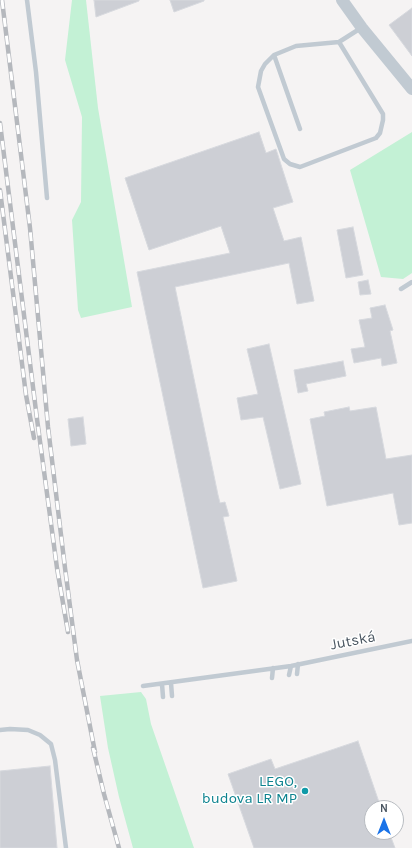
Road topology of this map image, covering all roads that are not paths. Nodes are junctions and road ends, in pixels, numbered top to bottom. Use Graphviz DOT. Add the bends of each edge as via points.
graph roads {
  1 [pos="27,0"];
  2 [pos="342,0"];
  3 [pos="362,28"];
  4 [pos="339,42"];
  5 [pos="274,55"];
  6 [pos="412,89"];
  7 [pos="300,129"];
  8 [pos="47,198"];
  9 [pos="412,282"];
  10 [pos="400,289"];
  11 [pos="412,641"];
  12 [pos="298,664"];
  13 [pos="291,666"];
  14 [pos="273,668"];
  15 [pos="296,674"];
  16 [pos="289,675"];
  17 [pos="272,678"];
  18 [pos="171,683"];
  19 [pos="162,684"];
  20 [pos="143,686"];
  21 [pos="172,696"];
  22 [pos="163,697"];
  23 [pos="0,730"];
  24 [pos="66,848"];
  1 -- 8 [label="lane"];
  2 -- 3 [label="street"];
  3 -- 4 [label="lane"];
  3 -- 6 [label="street"];
  4 -- 5 [label="lane" via="296,46"];
  4 -- 5 [label="lane" via="383,114 380,133 376,138 300,167 284,160 258,87 265,64"];
  5 -- 7 [label="lane"];
  9 -- 10 [label="lane"];
  11 -- 12 [label="lane, Jutská"];
  12 -- 13 [label="lane, Jutská"];
  12 -- 15 [label="lane"];
  13 -- 14 [label="lane, Jutská"];
  13 -- 16 [label="lane"];
  14 -- 17 [label="lane"];
  14 -- 18 [label="lane, Jutská"];
  18 -- 19 [label="lane, Jutská"];
  18 -- 21 [label="lane"];
  19 -- 20 [label="lane, Jutská"];
  19 -- 22 [label="lane"];
  23 -- 24 [label="lane" via="28,730 40,734 51,744 56,760"];
}
